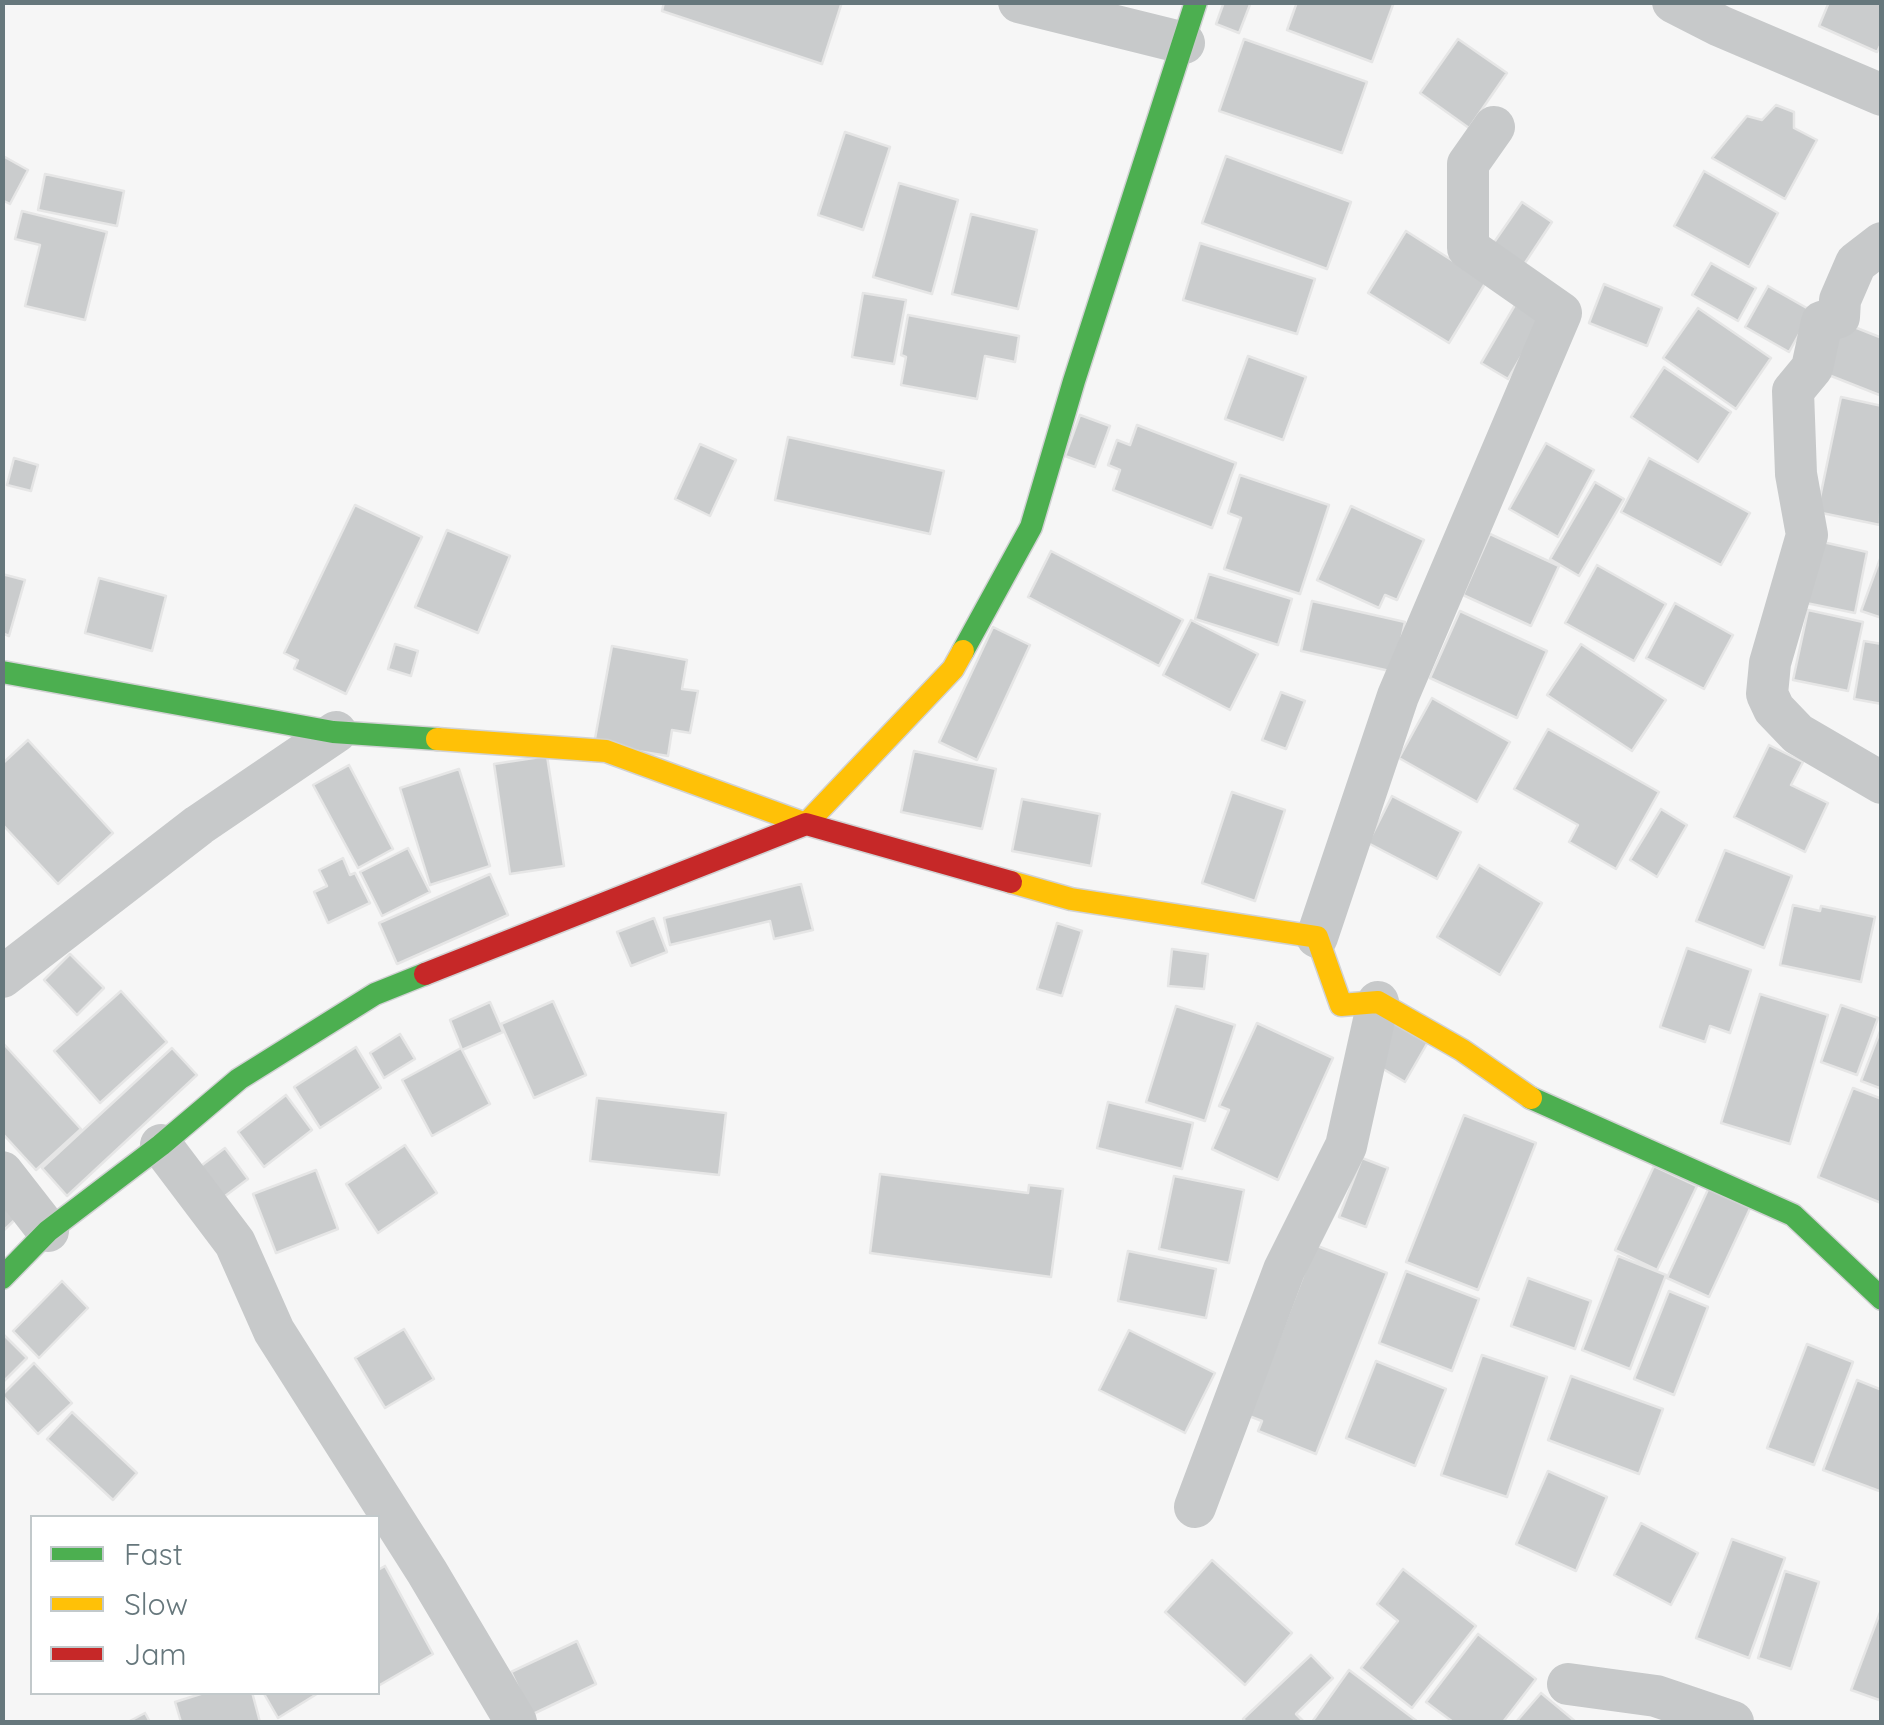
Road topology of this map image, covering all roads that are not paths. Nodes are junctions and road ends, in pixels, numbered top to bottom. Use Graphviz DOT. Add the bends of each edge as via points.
graph roads {
  1 [pos="1019,2"];
  2 [pos="1196,2"];
  3 [pos="1672,2"];
  4 [pos="1184,44"];
  5 [pos="1882,94"];
  6 [pos="1494,127"];
  7 [pos="1882,243"];
  8 [pos="2,672"];
  9 [pos="336,732"];
  10 [pos="1882,783"];
  11 [pos="806,824"];
  12 [pos="1317,937"];
  13 [pos="2,977"];
  14 [pos="1378,1002"];
  15 [pos="161,1145"];
  16 [pos="2,1172"];
  17 [pos="48,1231"];
  18 [pos="2,1278"];
  19 [pos="1882,1298"];
  20 [pos="1195,1507"];
  21 [pos="1568,1684"];
  22 [pos="1725,1721"];
  23 [pos="516,1722"];
  1 -- 4 [label="street"];
  2 -- 4 [label="street"];
  3 -- 5 [label="street"];
  4 -- 11 [label="street" via="1031,527 953,669"];
  6 -- 12 [label="street" via="1468,164 1468,248 1561,313 1398,696"];
  7 -- 10 [label="street" via="1856,263 1839,318 1822,322 1812,368 1793,391 1796,474 1807,535 1767,694 1798,734"];
  8 -- 9 [label="street"];
  9 -- 11 [label="street" via="606,752"];
  9 -- 13 [label="street" via="199,825"];
  11 -- 12 [label="street" via="1071,899"];
  11 -- 15 [label="street" via="375,994 239,1079"];
  12 -- 14 [label="street" via="1341,1005"];
  14 -- 19 [label="street" via="1532,1099 1793,1215"];
  14 -- 20 [label="street" via="1346,1146 1284,1270"];
  15 -- 17 [label="street"];
  15 -- 23 [label="street" via="235,1243 274,1330"];
  16 -- 17 [label="street"];
  17 -- 18 [label="street"];
  21 -- 22 [label="street" via="1656,1696"];
}
